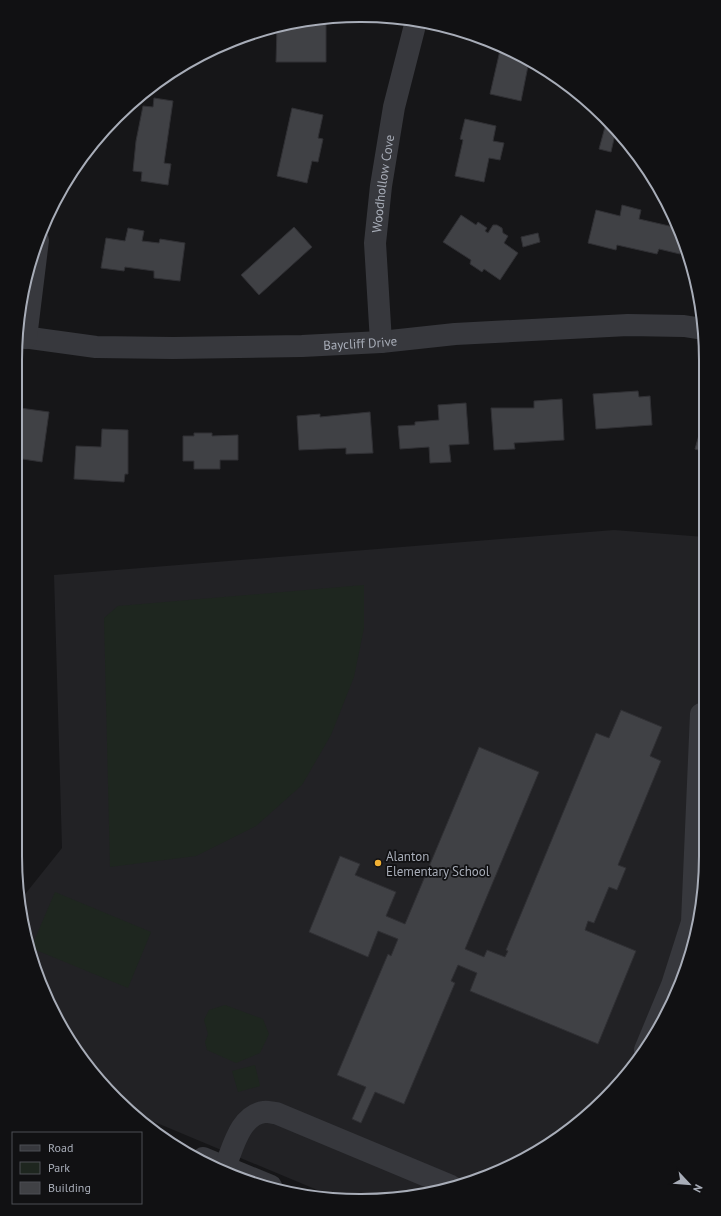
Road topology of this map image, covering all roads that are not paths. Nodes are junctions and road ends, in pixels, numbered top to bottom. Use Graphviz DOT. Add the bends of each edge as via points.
graph roads {
  1 [pos="414,29"];
  2 [pos="697,328"];
  3 [pos="23,337"];
  4 [pos="381,342"];
  5 [pos="699,760"];
  6 [pos="692,922"];
  7 [pos="692,922"];
  8 [pos="662,1009"];
  9 [pos="226,1166"];
  10 [pos="444,1183"];
  1 -- 4 [label="street, Woodhollow Cove" via="394,107 380,193 375,243"];
  2 -- 4 [label="street, Baycliff Drive" via="628,325 455,334"];
  3 -- 4 [label="street, Baycliff Drive" via="96,347 302,346"];
  5 -- 7 [label="street"];
  6 -- 8 [label="street"];
  9 -- 10 [label="street" via="241,1129 250,1118 263,1112 276,1113"];
}
